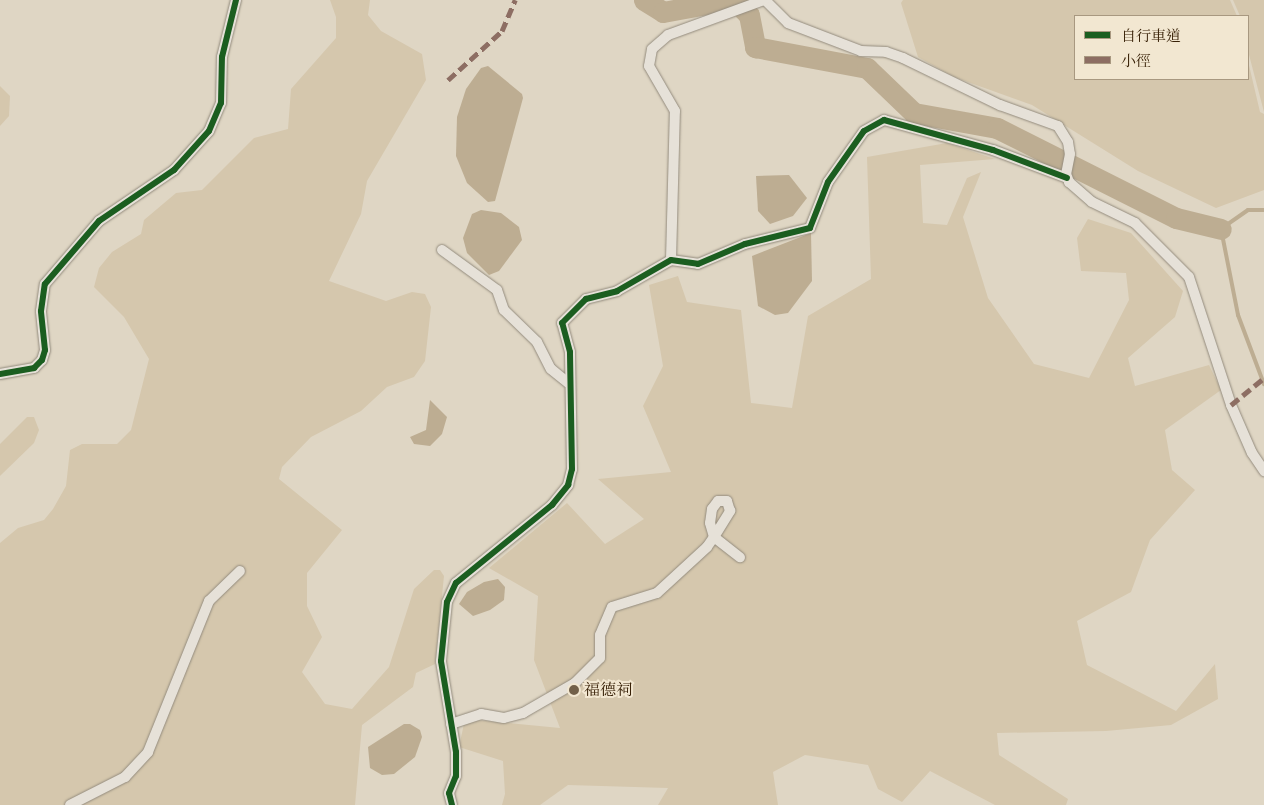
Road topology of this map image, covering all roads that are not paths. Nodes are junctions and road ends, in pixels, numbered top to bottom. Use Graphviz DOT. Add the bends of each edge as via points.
graph roads {
  1 [pos="236,0"];
  2 [pos="765,0"];
  3 [pos="1067,176"];
  4 [pos="442,250"];
  5 [pos="671,260"];
  6 [pos="0,374"];
  7 [pos="568,383"];
  8 [pos="1264,471"];
  9 [pos="740,557"];
  10 [pos="240,571"];
  11 [pos="451,724"];
  12 [pos="70,805"];
  13 [pos="452,805"];
  1 -- 6 [label="street" via="222,57 222,103 208,131 174,170 99,221 45,284 42,311 45,350 42,360 34,368"];
  2 -- 3 [label="street" via="788,23 861,51 886,52 903,58 991,102 1050,121 1058,126 1068,142"];
  2 -- 5 [label="street" via="668,35 652,49 649,66 675,111"];
  3 -- 5 [label="street" via="993,150 884,120 864,131 828,182 810,228 745,244 698,264"];
  3 -- 8 [label="street" via="1092,202 1135,223 1189,277 1231,405"];
  4 -- 7 [label="street" via="497,290 504,310 536,342 551,369"];
  5 -- 7 [label="street" via="617,291 586,299 562,323 570,352"];
  7 -- 11 [label="street" via="572,469 568,485 552,505 456,583 447,602 447,632 441,661"];
  9 -- 11 [label="street" via="714,537 657,593 612,607 600,635 600,658 575,683 524,713 504,718 481,714"];
  10 -- 12 [label="street" via="209,601 148,752 125,777"];
  11 -- 13 [label="street" via="456,752 456,776 449,792"];
}
